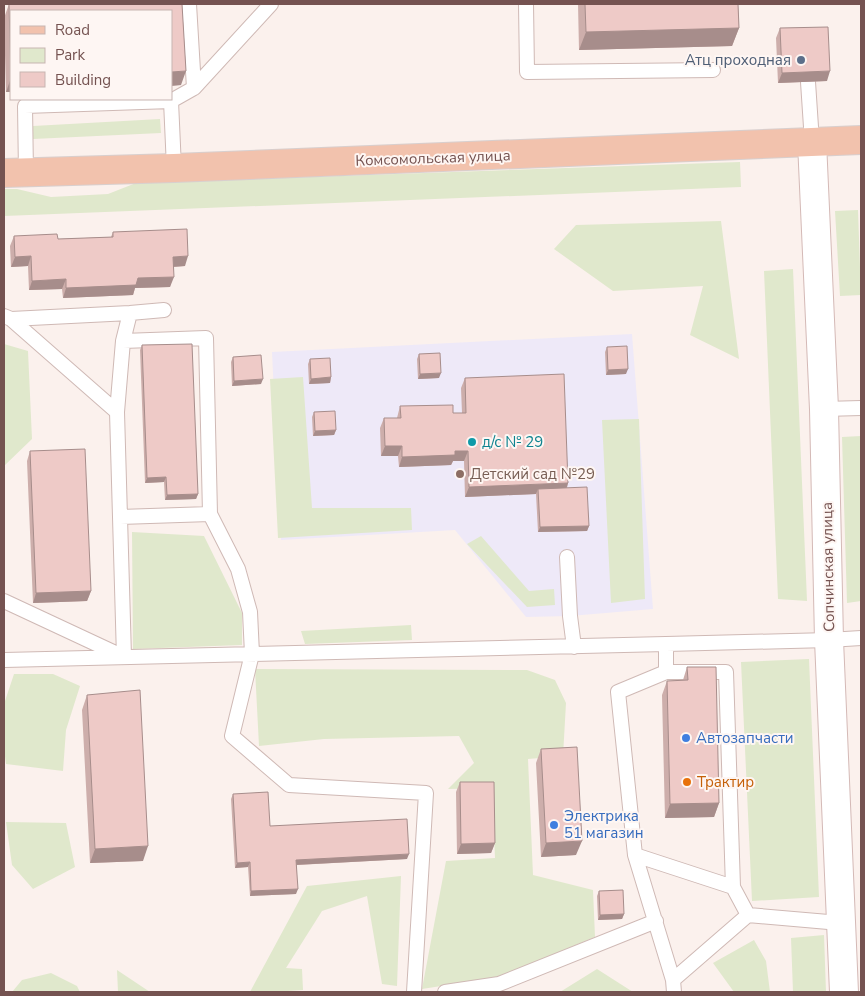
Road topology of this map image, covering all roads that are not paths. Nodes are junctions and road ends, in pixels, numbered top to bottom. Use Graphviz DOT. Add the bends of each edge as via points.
graph roads {
  1 [pos="189,4"];
  2 [pos="271,4"];
  3 [pos="526,4"];
  4 [pos="713,70"];
  5 [pos="808,82"];
  6 [pos="194,88"];
  7 [pos="171,101"];
  8 [pos="861,140"];
  9 [pos="812,142"];
  10 [pos="174,168"];
  11 [pos="15,173"];
  12 [pos="164,310"];
  13 [pos="130,313"];
  14 [pos="8,318"];
  15 [pos="123,341"];
  16 [pos="824,408"];
  17 [pos="861,408"];
  18 [pos="117,412"];
  19 [pos="210,514"];
  20 [pos="120,517"];
  21 [pos="567,557"];
  22 [pos="4,601"];
  23 [pos="861,638"];
  24 [pos="830,640"];
  25 [pos="666,644"];
  26 [pos="574,647"];
  27 [pos="252,654"];
  28 [pos="124,657"];
  29 [pos="4,660"];
  30 [pos="666,672"];
  31 [pos="635,855"];
  32 [pos="733,887"];
  33 [pos="748,915"];
  34 [pos="656,921"];
  35 [pos="840,923"];
  36 [pos="674,986"];
  37 [pos="414,992"];
  38 [pos="445,992"];
  39 [pos="844,992"];
  1 -- 6 [label="lane"];
  2 -- 6 [label="lane"];
  3 -- 4 [label="lane" via="527,72"];
  5 -- 9 [label="lane"];
  6 -- 7 [label="lane"];
  7 -- 10 [label="lane"];
  7 -- 11 [label="lane" via="25,106"];
  8 -- 9 [label="main road, Комсомольская улица"];
  9 -- 10 [label="main road, Комсомольская улица"];
  9 -- 16 [label="street, Сопчинская улица"];
  10 -- 11 [label="main road, Комсомольская улица"];
  12 -- 13 [label="lane"];
  13 -- 14 [label="lane"];
  13 -- 15 [label="lane"];
  14 -- 18 [label="lane"];
  15 -- 18 [label="lane"];
  15 -- 19 [label="lane" via="206,338"];
  16 -- 17 [label="lane"];
  16 -- 24 [label="street, Сопчинская улица"];
  18 -- 20 [label="lane"];
  19 -- 20 [label="lane"];
  19 -- 27 [label="lane" via="238,569 250,612"];
  20 -- 28 [label="lane"];
  21 -- 26 [label="lane"];
  22 -- 28 [label="lane"];
  23 -- 24 [label="lane"];
  24 -- 25 [label="lane"];
  24 -- 35 [label="street, Сопчинская улица"];
  25 -- 26 [label="lane"];
  25 -- 30 [label="lane"];
  26 -- 27 [label="lane"];
  27 -- 28 [label="lane"];
  27 -- 37 [label="lane" via="232,736 290,785 426,793"];
  28 -- 29 [label="lane"];
  30 -- 31 [label="lane" via="618,692"];
  30 -- 32 [label="lane" via="726,672"];
  31 -- 32 [label="lane"];
  31 -- 34 [label="lane"];
  32 -- 33 [label="lane"];
  33 -- 35 [label="lane"];
  33 -- 36 [label="lane"];
  34 -- 36 [label="lane"];
  34 -- 38 [label="lane" via="499,984"];
  35 -- 39 [label="street, Сопчинская улица"];
}
